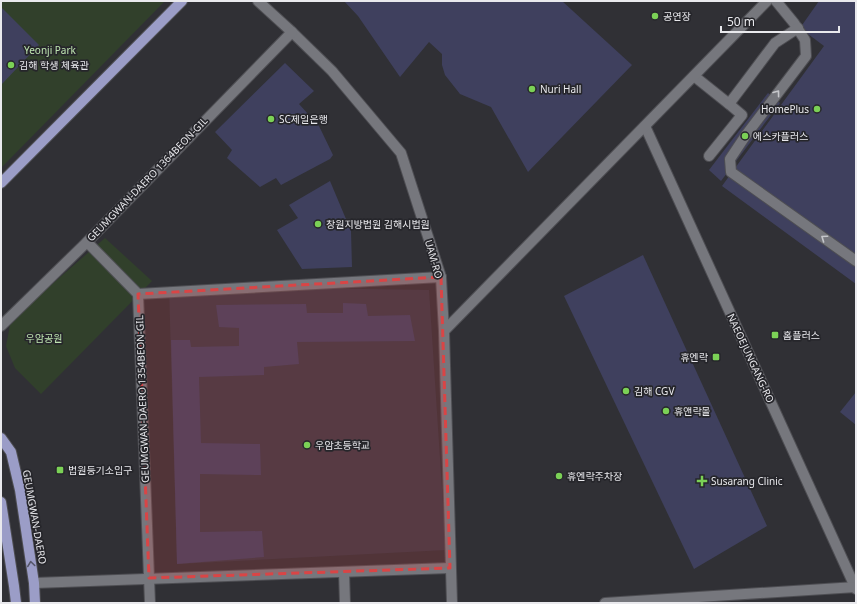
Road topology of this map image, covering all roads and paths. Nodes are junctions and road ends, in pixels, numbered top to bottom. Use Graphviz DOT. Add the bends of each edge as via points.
graph roads {
  1 [pos="182,1"];
  2 [pos="258,1"];
  3 [pos="767,1"];
  4 [pos="776,1"];
  5 [pos="798,28"];
  6 [pos="292,32"];
  7 [pos="694,76"];
  8 [pos="729,104"];
  9 [pos="645,126"];
  10 [pos="709,156"];
  11 [pos="1,183"];
  12 [pos="86,242"];
  13 [pos="856,261"];
  14 [pos="441,277"];
  15 [pos="138,294"];
  16 [pos="1,326"];
  17 [pos="444,331"];
  18 [pos="1,438"];
  19 [pos="1,502"];
  20 [pos="450,568"];
  21 [pos="344,572"];
  22 [pos="149,578"];
  23 [pos="34,583"];
  24 [pos="856,588"];
  25 [pos="16,603"];
  26 [pos="35,603"];
  27 [pos="150,603"];
  28 [pos="345,603"];
  29 [pos="452,603"];
  30 [pos="605,603"];
  1 -- 11 [label="main road"];
  2 -- 6 [label="street, UAM-RO"];
  3 -- 7 [label="street"];
  4 -- 5 [label="street"];
  5 -- 8 [label="street" via="775,43"];
  13 -- 5 [label="street, one-way" via="732,172 730,159 806,56 805,40"];
  6 -- 12 [label="street, GEUMGWAN-DAERO 1364BEON-GIL"];
  6 -- 14 [label="street, UAM-RO" via="332,71 401,153"];
  7 -- 8 [label="street"];
  7 -- 9 [label="street"];
  8 -- 10 [label="street" via="742,115"];
  9 -- 17 [label="street"];
  9 -- 24 [label="street, NAEOEJUNGANG-RO"];
  12 -- 15 [label="street"];
  12 -- 16 [label="street, GEUMGWAN-DAERO 1364BEON-GIL"];
  14 -- 15 [label="street"];
  14 -- 17 [label="street, UAM-RO"];
  15 -- 22 [label="street, GEUMGWAN-DAERO 1354BEON-GIL"];
  17 -- 20 [label="street, UAM-RO"];
  23 -- 18 [label="main road, GEUMGWAN-DAERO, one-way" via="20,490 11,452"];
  19 -- 25 [label="main road"];
  20 -- 21 [label="street"];
  20 -- 29 [label="street, UAM-RO"];
  21 -- 22 [label="street"];
  21 -- 28 [label="street"];
  22 -- 23 [label="street"];
  22 -- 27 [label="street, GEUMGWAN-DAERO 1354BEON-GIL"];
  23 -- 26 [label="main road, GEUMGWAN-DAERO"];
  24 -- 30 [label="street"];
}
